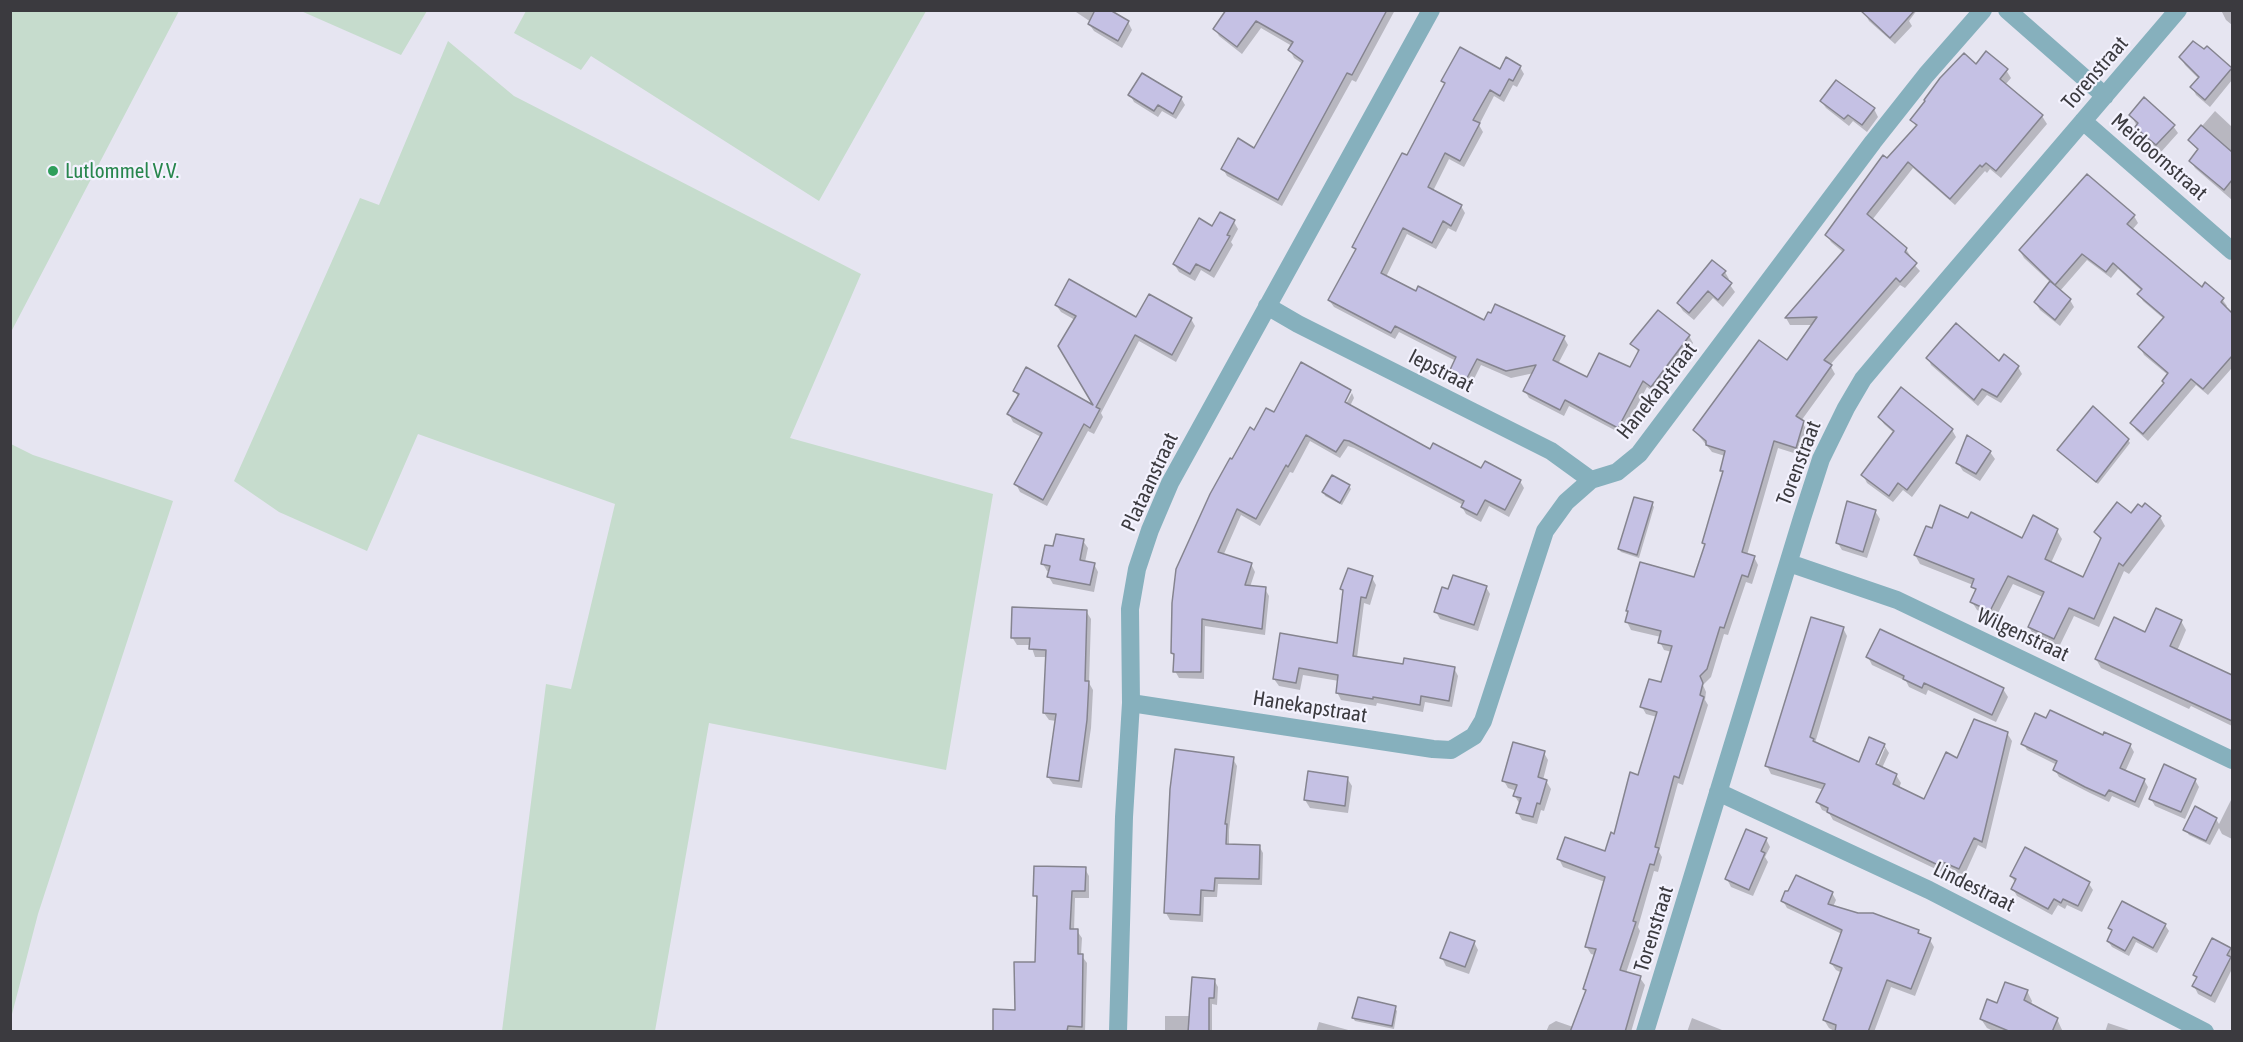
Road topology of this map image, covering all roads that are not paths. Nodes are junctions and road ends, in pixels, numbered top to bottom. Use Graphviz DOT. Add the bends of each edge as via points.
graph roads {
  1 [pos="1431,10"];
  2 [pos="1983,10"];
  3 [pos="2007,10"];
  4 [pos="2178,10"];
  5 [pos="2104,96"];
  6 [pos="2083,121"];
  7 [pos="2232,251"];
  8 [pos="1267,306"];
  9 [pos="1591,480"];
  10 [pos="1789,563"];
  11 [pos="1131,703"];
  12 [pos="2232,760"];
  13 [pos="1718,792"];
  14 [pos="1118,1032"];
  15 [pos="1645,1032"];
  16 [pos="2205,1032"];
  1 -- 8 [label="street, Plataanstraat"];
  2 -- 9 [label="street, Hanekapstraat" via="1873,141 1640,454 1617,472"];
  3 -- 5 [label="street"];
  4 -- 5 [label="street, Torenstraat"];
  5 -- 6 [label="street, Torenstraat"];
  6 -- 7 [label="street, Meidoornstraat"];
  6 -- 10 [label="street, Torenstraat" via="1863,380 1821,459"];
  8 -- 9 [label="street, Iepstraat" via="1551,451"];
  8 -- 11 [label="street, Plataanstraat" via="1170,483 1150,530 1137,569 1130,609"];
  9 -- 11 [label="street, Hanekapstraat" via="1566,502 1545,531 1483,721 1474,736 1451,750"];
  10 -- 12 [label="street, Wilgenstraat" via="1897,600"];
  10 -- 13 [label="street, Torenstraat"];
  11 -- 14 [label="street, Plataanstraat"];
  13 -- 15 [label="street, Torenstraat"];
  13 -- 16 [label="street, Lindestraat" via="1929,890"];
}
